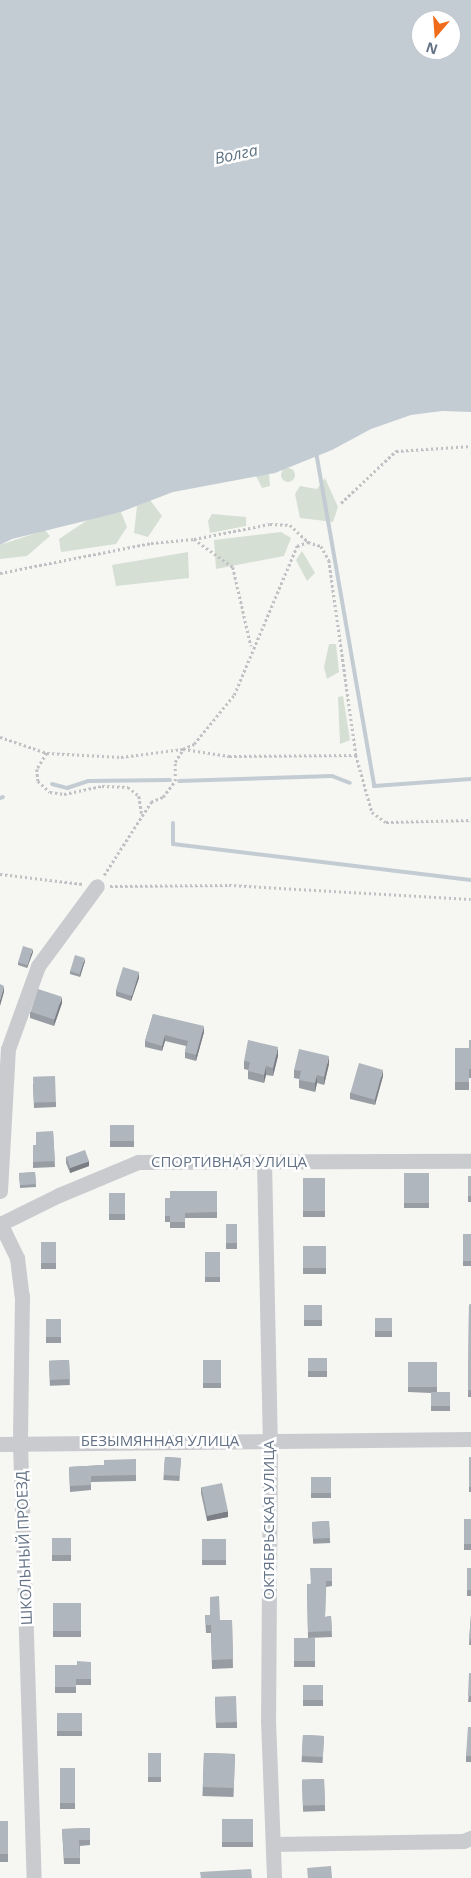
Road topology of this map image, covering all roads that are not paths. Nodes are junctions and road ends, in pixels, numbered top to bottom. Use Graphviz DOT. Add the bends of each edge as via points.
graph roads {
  1 [pos="97,886"];
  2 [pos="4,1048"];
  3 [pos="471,1160"];
  4 [pos="264,1161"];
  5 [pos="0,1191"];
  6 [pos="0,1223"];
  7 [pos="471,1439"];
  8 [pos="270,1440"];
  9 [pos="20,1443"];
  10 [pos="0,1444"];
  11 [pos="471,1838"];
  12 [pos="273,1844"];
  13 [pos="34,1878"];
  14 [pos="274,1878"];
  1 -- 2 [label="street" via="38,966"];
  2 -- 5 [label="street"];
  3 -- 4 [label="street, СПОРТИВНАЯ УЛИЦА"];
  4 -- 6 [label="street, СПОРТИВНАЯ УЛИЦА" via="138,1162"];
  4 -- 8 [label="street, ОКТЯБРЬСКАЯ УЛИЦА"];
  6 -- 9 [label="street, ШКОЛЬНЫЙ ПРОЕЗД" via="17,1258 22,1296"];
  7 -- 8 [label="street, БЕЗЫМЯННАЯ УЛИЦА"];
  8 -- 9 [label="street, БЕЗЫМЯННАЯ УЛИЦА"];
  8 -- 12 [label="street, ОКТЯБРЬСКАЯ УЛИЦА" via="268,1720"];
  9 -- 10 [label="street, БЕЗЫМЯННАЯ УЛИЦА"];
  9 -- 13 [label="street, ШКОЛЬНЫЙ ПРОЕЗД"];
  11 -- 12 [label="street" via="463,1841"];
  12 -- 14 [label="street, ОКТЯБРЬСКАЯ УЛИЦА"];
}
